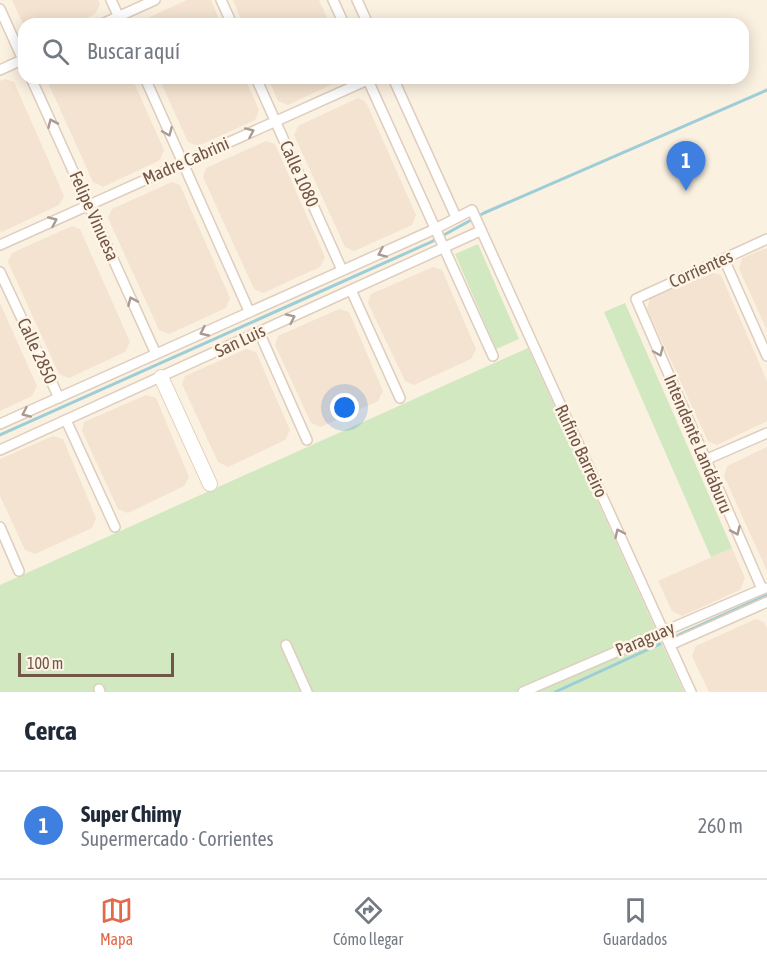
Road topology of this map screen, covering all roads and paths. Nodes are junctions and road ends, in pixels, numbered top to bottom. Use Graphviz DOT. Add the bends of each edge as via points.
graph roads {
  1 [pos="111,0"];
  2 [pos="155,0"];
  3 [pos="221,0"];
  4 [pos="333,0"];
  5 [pos="357,0"];
  6 [pos="0,9"];
  7 [pos="119,18"];
  8 [pos="124,18"];
  9 [pos="229,18"];
  10 [pos="341,18"];
  11 [pos="365,18"];
  12 [pos="18,47"];
  13 [pos="18,62"];
  14 [pos="0,70"];
  15 [pos="34,84"];
  16 [pos="148,84"];
  17 [pos="259,84"];
  18 [pos="358,84"];
  19 [pos="371,84"];
  20 [pos="396,84"];
  21 [pos="275,121"];
  22 [pos="182,164"];
  23 [pos="89,205"];
  24 [pos="472,210"];
  25 [pos="456,217"];
  26 [pos="435,229"];
  27 [pos="480,231"];
  28 [pos="767,239"];
  29 [pos="0,245"];
  30 [pos="443,248"];
  31 [pos="724,259"];
  32 [pos="342,270"];
  33 [pos="0,272"];
  34 [pos="351,290"];
  35 [pos="636,299"];
  36 [pos="249,311"];
  37 [pos="259,332"];
  38 [pos="156,354"];
  39 [pos="493,356"];
  40 [pos="767,356"];
  41 [pos="161,377"];
  42 [pos="59,398"];
  43 [pos="400,398"];
  44 [pos="66,420"];
  45 [pos="0,424"];
  46 [pos="767,433"];
  47 [pos="307,440"];
  48 [pos="0,450"];
  49 [pos="705,460"];
  50 [pos="210,484"];
  51 [pos="0,527"];
  52 [pos="115,527"];
  53 [pos="19,570"];
  54 [pos="764,588"];
  55 [pos="766,605"];
  56 [pos="663,630"];
  57 [pos="286,645"];
  58 [pos="670,645"];
  59 [pos="306,692"];
  60 [pos="523,692"];
  61 [pos="691,692"];
  1 -- 7 [label="street"];
  2 -- 8 [label="street"];
  3 -- 9 [label="street"];
  4 -- 10 [label="street"];
  5 -- 11 [label="street"];
  6 -- 12 [label="street"];
  13 -- 14 [label="street"];
  23 -- 15 [label="street, Felipe Vinuesa, one-way"];
  16 -- 22 [label="street, one-way"];
  17 -- 21 [label="street, Calle 1080"];
  18 -- 21 [label="street, Madre Cabrini"];
  19 -- 26 [label="street"];
  20 -- 25 [label="street"];
  22 -- 21 [label="street, Madre Cabrini, one-way"];
  21 -- 32 [label="street, Calle 1080"];
  22 -- 23 [label="street, Madre Cabrini"];
  22 -- 36 [label="street"];
  29 -- 23 [label="street, Madre Cabrini, one-way"];
  38 -- 23 [label="street, Felipe Vinuesa, one-way"];
  24 -- 25 [label="street, San Luis"];
  24 -- 27 [label="street, Rufino Barreiro"];
  25 -- 26 [label="street, San Luis"];
  26 -- 30 [label="street"];
  26 -- 32 [label="street, San Luis, one-way"];
  27 -- 30 [label="street, San Luis"];
  56 -- 27 [label="street, Rufino Barreiro, one-way"];
  28 -- 31 [label="street, Corrientes"];
  30 -- 34 [label="street, San Luis"];
  30 -- 39 [label="street"];
  31 -- 35 [label="street, Corrientes"];
  31 -- 40 [label="street"];
  32 -- 36 [label="street, San Luis"];
  33 -- 42 [label="street, Calle 2850"];
  37 -- 34 [label="street, San Luis, one-way"];
  34 -- 43 [label="street"];
  35 -- 49 [label="street, Intendente Landáburu, one-way"];
  36 -- 38 [label="street, San Luis, one-way"];
  37 -- 41 [label="street, San Luis"];
  37 -- 47 [label="street"];
  38 -- 42 [label="street, San Luis"];
  41 -- 44 [label="street, San Luis"];
  41 -- 50 [label="street"];
  42 -- 45 [label="street, San Luis, one-way"];
  44 -- 48 [label="street, San Luis"];
  44 -- 52 [label="street"];
  46 -- 49 [label="street"];
  49 -- 54 [label="street, Intendente Landáburu, one-way"];
  51 -- 53 [label="street"];
  54 -- 56 [label="street, Paraguay"];
  55 -- 58 [label="street, Paraguay"];
  56 -- 58 [label="street, Rufino Barreiro"];
  56 -- 60 [label="street, Paraguay"];
  57 -- 59 [label="street"];
  58 -- 61 [label="street, Rufino Barreiro"];
}
